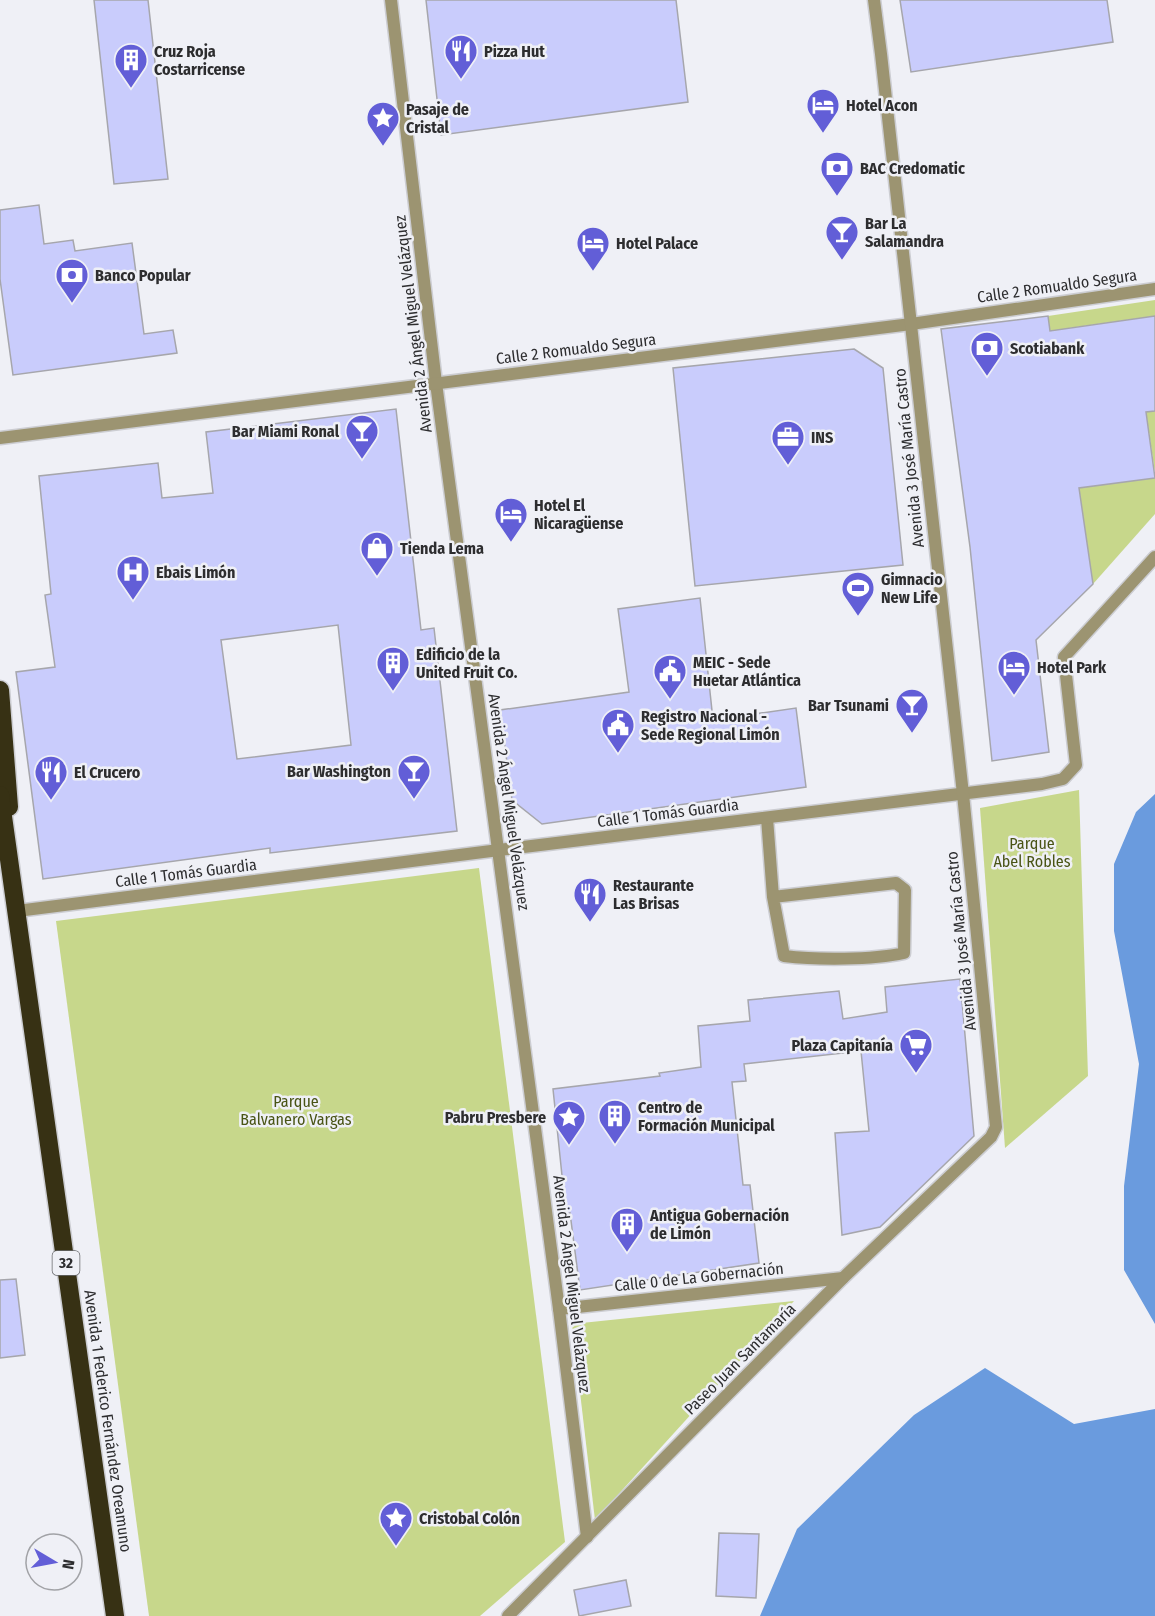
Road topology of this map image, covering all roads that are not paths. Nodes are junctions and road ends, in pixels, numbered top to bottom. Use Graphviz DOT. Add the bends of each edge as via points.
graph roads {
  1 [pos="391,0"];
  2 [pos="874,0"];
  3 [pos="1155,289"];
  4 [pos="911,324"];
  5 [pos="436,383"];
  6 [pos="0,438"];
  7 [pos="1155,556"];
  8 [pos="0,690"];
  9 [pos="963,794"];
  10 [pos="0,795"];
  11 [pos="767,818"];
  12 [pos="499,849"];
  13 [pos="773,897"];
  14 [pos="16,911"];
  15 [pos="996,1127"];
  16 [pos="843,1278"];
  17 [pos="559,1309"];
  18 [pos="586,1537"];
  19 [pos="115,1616"];
  20 [pos="508,1616"];
  1 -- 5 [label="street, Avenida 2 Ángel Miguel Velázquez"];
  2 -- 4 [label="street, Avenida 3 José María Castro"];
  3 -- 4 [label="street, Calle 2 Romualdo Segura"];
  4 -- 5 [label="street, Calle 2 Romualdo Segura"];
  4 -- 9 [label="street, Avenida 3 José María Castro"];
  5 -- 6 [label="street, Calle 2 Romualdo Segura"];
  5 -- 12 [label="street, Avenida 2 Ángel Miguel Velázquez"];
  7 -- 9 [label="street, Calle 1 Tomás Guardia" via="1064,657 1076,765 1063,779"];
  8 -- 14 [label="highway, Avenida 1 Federico Fernández Oreamuno / 32"];
  9 -- 11 [label="street, Calle 1 Tomás Guardia"];
  9 -- 15 [label="street, Avenida 3 José María Castro"];
  10 -- 14 [label="highway, Avenida 1 Federico Fernández Oreamuno / 32"];
  11 -- 12 [label="street, Calle 1 Tomás Guardia"];
  11 -- 13 [label="street"];
  12 -- 14 [label="street, Calle 1 Tomás Guardia"];
  12 -- 17 [label="street, Avenida 2 Ángel Miguel Velázquez"];
  13 -- 13 [label="street" via="784,956 805,959 904,953 905,890 896,884"];
  14 -- 19 [label="highway, Avenida 1 Federico Fernández Oreamuno / 32"];
  15 -- 16 [label="street, Paseo Juan Santamaría" via="991,1137"];
  16 -- 17 [label="street, Calle 0 de La Gobernación"];
  16 -- 18 [label="street, Paseo Juan Santamaría"];
  17 -- 18 [label="street, Avenida 2 Ángel Miguel Velázquez"];
  18 -- 20 [label="street, Paseo Juan Santamaría"];
}
